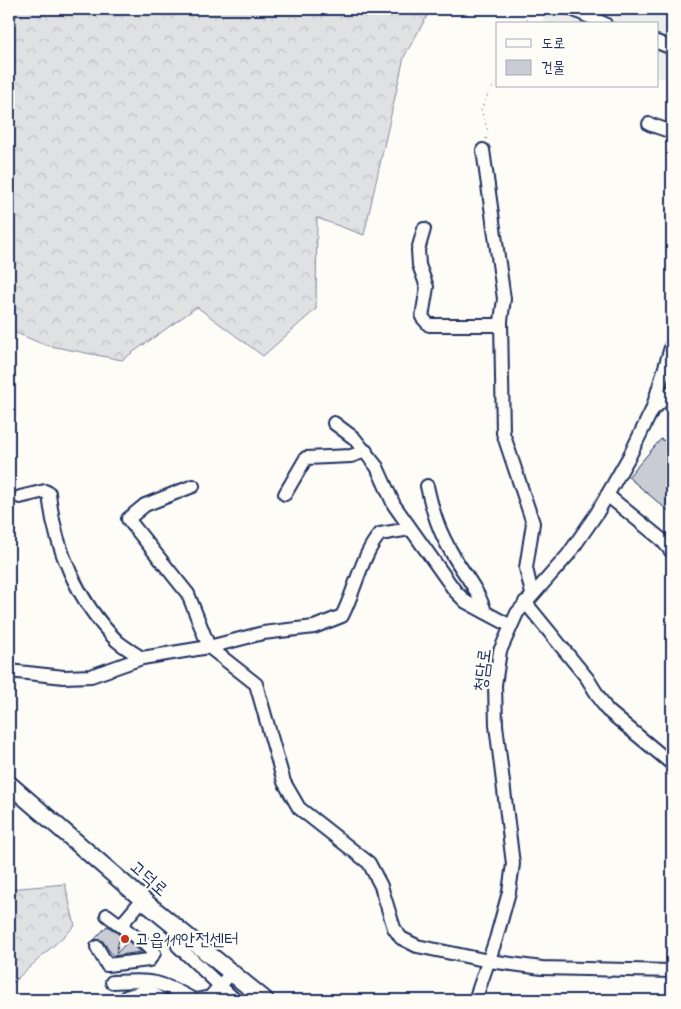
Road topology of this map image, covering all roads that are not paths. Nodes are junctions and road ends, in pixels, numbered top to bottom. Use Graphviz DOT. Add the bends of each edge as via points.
graph roads {
  1 [pos="572,9"];
  2 [pos="584,12"];
  3 [pos="602,22"];
  4 [pos="658,42"];
  5 [pos="672,48"];
  6 [pos="649,124"];
  7 [pos="672,132"];
  8 [pos="483,150"];
  9 [pos="424,229"];
  10 [pos="501,326"];
  11 [pos="672,344"];
  12 [pos="672,392"];
  13 [pos="652,410"];
  14 [pos="334,423"];
  15 [pos="366,451"];
  16 [pos="193,486"];
  17 [pos="427,486"];
  18 [pos="285,494"];
  19 [pos="607,494"];
  20 [pos="20,497"];
  21 [pos="410,529"];
  22 [pos="672,552"];
  23 [pos="529,598"];
  24 [pos="485,612"];
  25 [pos="509,625"];
  26 [pos="209,647"];
  27 [pos="142,658"];
  28 [pos="9,671"];
  29 [pos="672,764"];
  30 [pos="9,784"];
  31 [pos="143,899"];
  32 [pos="107,915"];
  33 [pos="173,924"];
  34 [pos="121,926"];
  35 [pos="97,947"];
  36 [pos="489,961"];
  37 [pos="672,971"];
  38 [pos="231,972"];
  39 [pos="112,982"];
  40 [pos="219,987"];
  41 [pos="126,997"];
  42 [pos="161,1000"];
  43 [pos="195,1000"];
  44 [pos="235,1000"];
  45 [pos="265,1000"];
  46 [pos="475,1000"];
  1 -- 2 [label="street"];
  2 -- 3 [label="street"];
  4 -- 5 [label="street"];
  6 -- 7 [label="street"];
  8 -- 10 [label="street" via="504,300"];
  9 -- 10 [label="street" via="418,250 419,265 427,287 422,317 429,325"];
  10 -- 23 [label="street" via="503,433 533,523 526,568"];
  11 -- 13 [label="street"];
  12 -- 13 [label="street, 청담로"];
  13 -- 19 [label="street, 청담로"];
  14 -- 15 [label="street"];
  15 -- 18 [label="street" via="350,456 306,458"];
  15 -- 21 [label="street"];
  16 -- 26 [label="street" via="145,505 128,519 188,594"];
  17 -- 24 [label="street" via="435,522 481,596"];
  19 -- 22 [label="street"];
  19 -- 23 [label="street, 청담로" via="568,555"];
  20 -- 27 [label="street" via="45,490 49,493 52,520 79,591 118,641"];
  21 -- 24 [label="street" via="455,591 466,602"];
  21 -- 26 [label="street" via="380,534 376,538 342,616 314,627 263,632"];
  23 -- 25 [label="street, 청담로"];
  23 -- 29 [label="street" via="607,710"];
  24 -- 25 [label="street"];
  25 -- 36 [label="street, 청담로" via="500,651 495,685 496,725 513,864 509,892"];
  26 -- 27 [label="street"];
  26 -- 36 [label="street" via="256,684 284,782 298,808 369,863 381,886 394,928 401,938 417,946"];
  27 -- 28 [label="street" via="91,676 64,678"];
  30 -- 31 [label="main road, 고덕로"];
  31 -- 33 [label="main road, 고덕로"];
  31 -- 34 [label="street"];
  32 -- 34 [label="street"];
  33 -- 38 [label="main road, 고덕로"];
  33 -- 40 [label="street" via="178,946"];
  34 -- 35 [label="street" via="154,953 148,960 107,965"];
  36 -- 37 [label="street" via="542,968"];
  36 -- 46 [label="street, 청담로"];
  38 -- 40 [label="street"];
  38 -- 45 [label="main road, 고덕로"];
  39 -- 43 [label="street" via="150,980 166,984"];
  40 -- 43 [label="street" via="210,997"];
  40 -- 44 [label="street"];
  41 -- 42 [label="street" via="141,992 154,993"];
}
